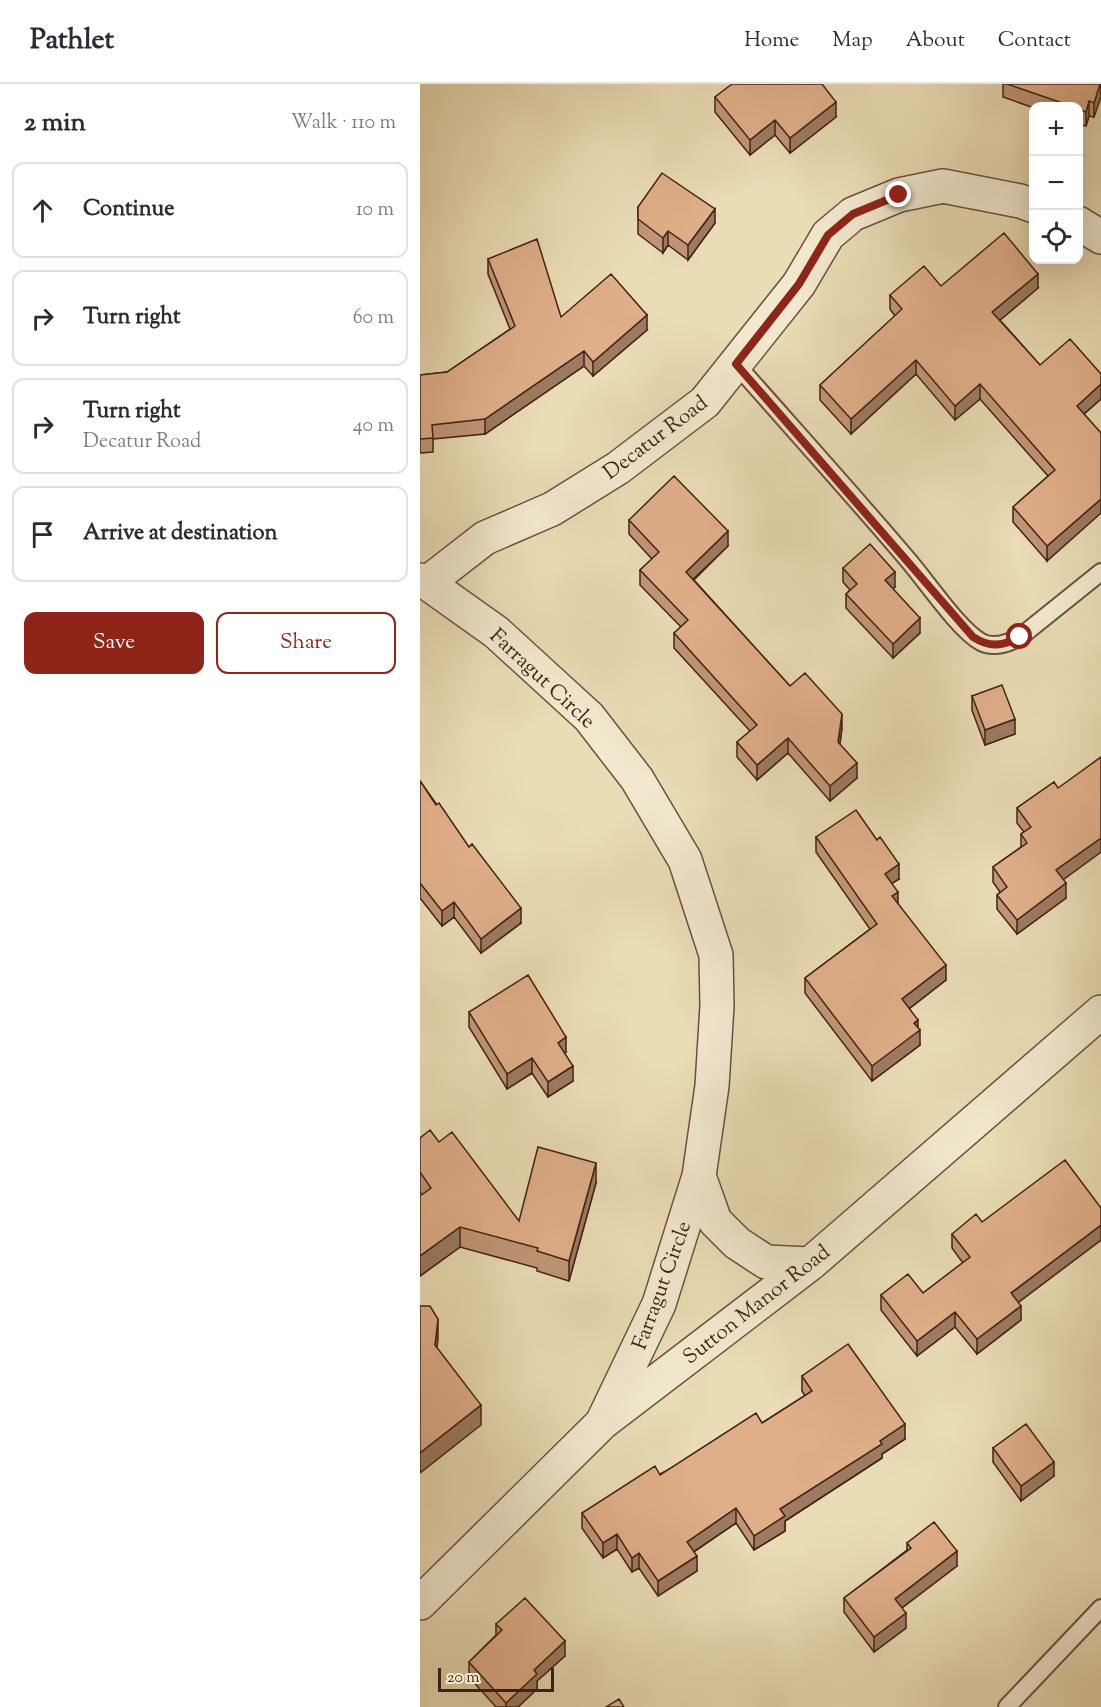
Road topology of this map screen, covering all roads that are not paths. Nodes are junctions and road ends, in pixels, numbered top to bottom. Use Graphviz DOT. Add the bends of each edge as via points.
graph roads {
  1 [pos="1029,204"];
  2 [pos="1083,226"];
  3 [pos="1101,237"];
  4 [pos="736,364"];
  5 [pos="1101,572"];
  6 [pos="424,582"];
  7 [pos="1101,1012"];
  8 [pos="699,1176"];
  9 [pos="810,1264"];
  10 [pos="602,1423"];
  11 [pos="420,1603"];
  12 [pos="1101,1608"];
  13 [pos="1007,1707"];
  1 -- 4 [label="street, Decatur Road" via="943,186 899,195 853,214 828,235 799,284"];
  2 -- 3 [label="street"];
  4 -- 5 [label="lane" via="967,630 984,644 1009,643 1020,637"];
  4 -- 6 [label="street, Decatur Road" via="705,402 618,468 552,509 485,538"];
  6 -- 8 [label="street, Farragut Circle" via="496,632 589,717 637,779 685,860 716,955 712,1086"];
  7 -- 9 [label="street, Sutton Manor Road"];
  8 -- 9 [label="street, Farragut Circle" via="714,1221 737,1243 766,1262"];
  8 -- 10 [label="street, Farragut Circle" via="659,1304"];
  9 -- 10 [label="street, Sutton Manor Road"];
  10 -- 11 [label="street, Sutton Manor Road"];
  12 -- 13 [label="lane"];
}
